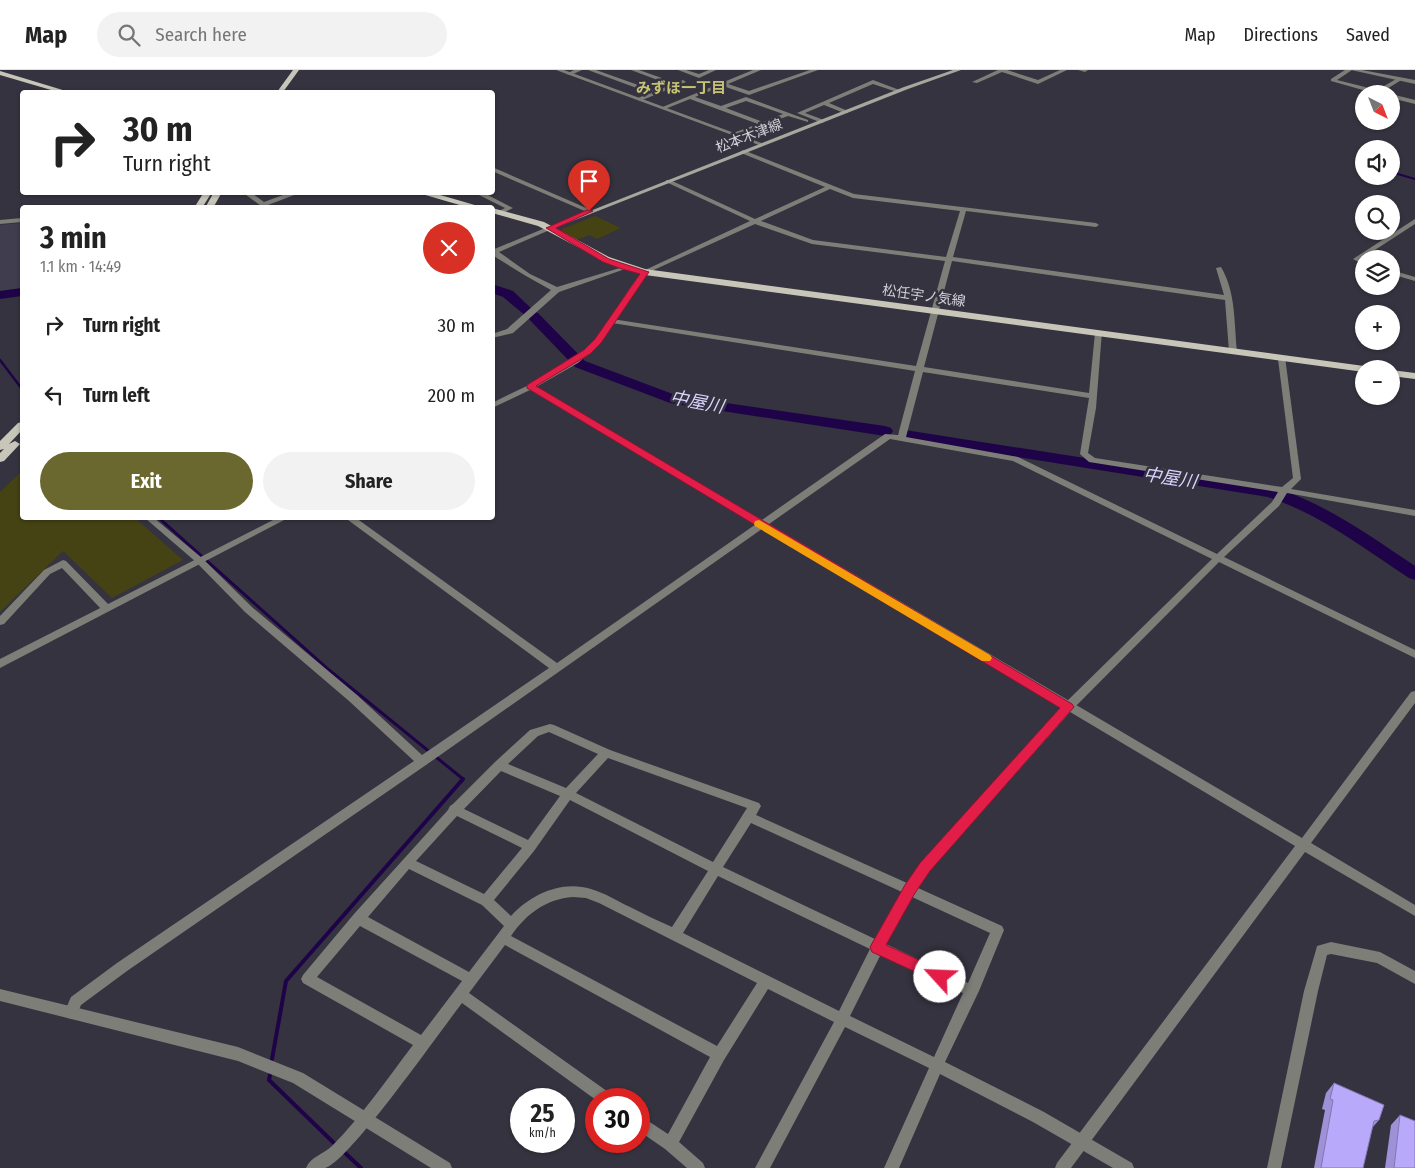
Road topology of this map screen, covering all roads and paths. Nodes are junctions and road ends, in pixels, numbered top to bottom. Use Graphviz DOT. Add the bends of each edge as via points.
graph roads {
  1 [pos="296,70"];
  2 [pos="304,70"];
  3 [pos="559,70"];
  4 [pos="579,70"];
  5 [pos="591,70"];
  6 [pos="634,70"];
  7 [pos="681,70"];
  8 [pos="713,70"];
  9 [pos="758,70"];
  10 [pos="958,70"];
  11 [pos="1064,70"];
  12 [pos="1349,70"];
  13 [pos="1354,70"];
  14 [pos="810,71"];
  15 [pos="0,73"];
  16 [pos="569,74"];
  17 [pos="1400,79"];
  18 [pos="683,82"];
  19 [pos="975,82"];
  20 [pos="1415,82"];
  21 [pos="676,84"];
  22 [pos="723,84"];
  23 [pos="1392,85"];
  24 [pos="1355,86"];
  25 [pos="57,90"];
  26 [pos="281,90"];
  27 [pos="290,90"];
  28 [pos="899,90"];
  29 [pos="654,93"];
  30 [pos="690,97"];
  31 [pos="1400,98"];
  32 [pos="640,99"];
  33 [pos="1415,102"];
  34 [pos="825,104"];
  35 [pos="663,108"];
  36 [pos="721,108"];
  37 [pos="846,112"];
  38 [pos="789,114"];
  39 [pos="822,121"];
  40 [pos="764,124"];
  41 [pos="814,124"];
  42 [pos="735,134"];
  43 [pos="761,144"];
  44 [pos="743,152"];
  45 [pos="495,170"];
  46 [pos="668,181"];
  47 [pos="830,188"];
  48 [pos="250,195"];
  49 [pos="292,195"];
  50 [pos="430,195"];
  51 [pos="482,195"];
  52 [pos="264,205"];
  53 [pos="268,205"];
  54 [pos="469,205"];
  55 [pos="964,210"];
  56 [pos="497,211"];
  57 [pos="589,211"];
  58 [pos="20,220"];
  59 [pos="0,222"];
  60 [pos="756,222"];
  61 [pos="1414,224"];
  62 [pos="1096,225"];
  63 [pos="550,228"];
  64 [pos="1371,250"];
  65 [pos="495,251"];
  66 [pos="495,253"];
  67 [pos="948,259"];
  68 [pos="624,268"];
  69 [pos="1219,268"];
  70 [pos="645,272"];
  71 [pos="1400,275"];
  72 [pos="1415,280"];
  73 [pos="556,290"];
  74 [pos="1228,298"];
  75 [pos="935,312"];
  76 [pos="612,321"];
  77 [pos="1099,333"];
  78 [pos="495,335"];
  79 [pos="1233,351"];
  80 [pos="1282,359"];
  81 [pos="1355,369"];
  82 [pos="920,370"];
  83 [pos="1400,374"];
  84 [pos="1415,376"];
  85 [pos="530,386"];
  86 [pos="1092,396"];
  87 [pos="495,404"];
  88 [pos="20,427"];
  89 [pos="901,438"];
  90 [pos="20,439"];
  91 [pos="0,447"];
  92 [pos="0,459"];
  93 [pos="1282,494"];
  94 [pos="1415,513"];
  95 [pos="152,520"];
  96 [pos="279,520"];
  97 [pos="355,520"];
  98 [pos="762,525"];
  99 [pos="203,558"];
  100 [pos="1218,558"];
  101 [pos="106,608"];
  102 [pos="0,622"];
  103 [pos="1415,654"];
  104 [pos="0,664"];
  105 [pos="555,667"];
  106 [pos="1415,695"];
  107 [pos="1068,707"];
  108 [pos="606,753"];
  109 [pos="429,757"];
  110 [pos="499,765"];
  111 [pos="568,794"];
  112 [pos="454,809"];
  113 [pos="750,817"];
  114 [pos="1302,845"];
  115 [pos="530,846"];
  116 [pos="407,862"];
  117 [pos="714,870"];
  118 [pos="910,889"];
  119 [pos="486,901"];
  120 [pos="1415,911"];
  121 [pos="358,918"];
  122 [pos="511,924"];
  123 [pos="675,934"];
  124 [pos="503,938"];
  125 [pos="877,947"];
  126 [pos="1415,978"];
  127 [pos="470,979"];
  128 [pos="766,981"];
  129 [pos="972,991"];
  130 [pos="460,994"];
  131 [pos="0,995"];
  132 [pos="71,1013"];
  133 [pos="842,1019"];
  134 [pos="422,1043"];
  135 [pos="719,1055"];
  136 [pos="936,1064"];
  137 [pos="591,1088"];
  138 [pos="366,1118"];
  139 [pos="650,1130"];
  140 [pos="1083,1141"];
  141 [pos="670,1144"];
  142 [pos="313,1168"];
  143 [pos="444,1168"];
  144 [pos="698,1168"];
  145 [pos="762,1168"];
  146 [pos="891,1168"];
  147 [pos="1062,1168"];
  148 [pos="1127,1168"];
  149 [pos="1274,1168"];
  1 -- 26 [label="main road"];
  2 -- 27 [label="main road"];
  3 -- 16 [label="street"];
  4 -- 16 [label="street"];
  5 -- 29 [label="street"];
  6 -- 21 [label="street"];
  7 -- 8 [label="street" via="698,76"];
  9 -- 22 [label="street"];
  10 -- 28 [label="main road, 松本木津線"];
  11 -- 19 [label="street" via="1038,82 1002,70"];
  12 -- 24 [label="street" via="1333,80"];
  13 -- 17 [label="street"];
  14 -- 22 [label="street" via="749,93"];
  15 -- 25 [label="main road"];
  16 -- 32 [label="street"];
  17 -- 20 [label="street"];
  17 -- 23 [label="street"];
  18 -- 21 [label="street"];
  21 -- 29 [label="street"];
  22 -- 30 [label="street"];
  28 -- 34 [label="street" via="873,82"];
  28 -- 37 [label="main road, 松本木津線"];
  29 -- 32 [label="street"];
  30 -- 35 [label="street"];
  30 -- 36 [label="street"];
  31 -- 33 [label="street"];
  32 -- 35 [label="street"];
  34 -- 37 [label="street"];
  34 -- 39 [label="street" via="800,113"];
  35 -- 42 [label="street"];
  36 -- 38 [label="street" via="746,99"];
  36 -- 40 [label="street"];
  37 -- 39 [label="main road, 松本木津線"];
  38 -- 40 [label="street"];
  38 -- 41 [label="street"];
  39 -- 41 [label="main road, 松本木津線"];
  40 -- 42 [label="street"];
  41 -- 43 [label="main road, 松本木津線"];
  42 -- 43 [label="street"];
  43 -- 44 [label="main road, 松本木津線"];
  44 -- 46 [label="main road, 松本木津線"];
  44 -- 47 [label="street"];
  45 -- 57 [label="street"];
  46 -- 57 [label="main road, 松本木津線"];
  46 -- 60 [label="street"];
  47 -- 55 [label="street" via="853,196"];
  47 -- 60 [label="street"];
  48 -- 52 [label="street"];
  49 -- 53 [label="street"];
  50 -- 54 [label="main road"];
  51 -- 56 [label="street" via="510,208"];
  55 -- 62 [label="street"];
  55 -- 67 [label="street"];
  56 -- 63 [label="main road, 松任宇ノ気線"];
  57 -- 63 [label="main road, 松本木津線"];
  58 -- 59 [label="street"];
  60 -- 67 [label="street" via="812,242"];
  60 -- 70 [label="street"];
  61 -- 64 [label="street"];
  63 -- 65 [label="street"];
  63 -- 68 [label="main road, 松任宇ノ気線"];
  66 -- 73 [label="street"];
  67 -- 74 [label="street"];
  67 -- 75 [label="street"];
  68 -- 70 [label="main road, 松任宇ノ気線"];
  68 -- 73 [label="street"];
  69 -- 74 [label="street"];
  70 -- 75 [label="main road, 松任宇ノ気線"];
  70 -- 76 [label="street"];
  71 -- 72 [label="street"];
  73 -- 78 [label="street" via="510,331"];
  74 -- 79 [label="street"];
  75 -- 77 [label="main road, 松任宇ノ気線"];
  75 -- 82 [label="street"];
  76 -- 82 [label="street"];
  76 -- 85 [label="street" via="598,341 576,360"];
  77 -- 79 [label="main road, 松任宇ノ気線"];
  77 -- 86 [label="street"];
  79 -- 80 [label="main road, 松任宇ノ気線"];
  80 -- 81 [label="main road, 松任宇ノ気線"];
  80 -- 93 [label="street" via="1297,479"];
  82 -- 86 [label="street"];
  82 -- 89 [label="street"];
  83 -- 84 [label="main road"];
  85 -- 87 [label="street"];
  85 -- 98 [label="street"];
  86 -- 93 [label="street" via="1084,454 1092,460"];
  88 -- 91 [label="main road"];
  89 -- 98 [label="street" via="888,436"];
  89 -- 100 [label="street" via="1015,459"];
  90 -- 92 [label="main road"];
  93 -- 94 [label="street"];
  93 -- 100 [label="street" via="1276,504"];
  95 -- 99 [label="street"];
  96 -- 99 [label="street"];
  97 -- 105 [label="street"];
  98 -- 105 [label="street"];
  98 -- 107 [label="street"];
  99 -- 101 [label="street"];
  99 -- 109 [label="street" via="249,610"];
  100 -- 103 [label="street"];
  100 -- 107 [label="street"];
  101 -- 102 [label="street" via="63,563 47,572"];
  101 -- 104 [label="street"];
  105 -- 109 [label="street"];
  106 -- 114 [label="street"];
  107 -- 114 [label="street"];
  107 -- 118 [label="street" via="925,867"];
  108 -- 110 [label="street" via="550,728 534,733"];
  108 -- 111 [label="street"];
  108 -- 113 [label="street" via="755,806"];
  109 -- 132 [label="street" via="122,967 76,1002"];
  110 -- 111 [label="street"];
  110 -- 112 [label="street"];
  111 -- 115 [label="street"];
  111 -- 117 [label="street"];
  112 -- 115 [label="street"];
  112 -- 116 [label="street"];
  113 -- 117 [label="street"];
  113 -- 118 [label="street"];
  114 -- 120 [label="street"];
  114 -- 140 [label="street"];
  115 -- 119 [label="street"];
  116 -- 119 [label="street"];
  116 -- 121 [label="street"];
  117 -- 123 [label="street"];
  117 -- 125 [label="street"];
  118 -- 125 [label="street"];
  118 -- 129 [label="street" via="998,930"];
  119 -- 122 [label="street"];
  121 -- 127 [label="street"];
  121 -- 134 [label="street" via="308,979"];
  122 -- 123 [label="street" via="535,901 561,892 586,892"];
  122 -- 124 [label="street"];
  123 -- 128 [label="street"];
  124 -- 127 [label="street"];
  124 -- 135 [label="street"];
  125 -- 129 [label="street"];
  125 -- 133 [label="street"];
  126 -- 149 [label="street" via="1380,958 1331,948 1322,950"];
  127 -- 130 [label="street"];
  128 -- 133 [label="street"];
  128 -- 135 [label="street"];
  129 -- 136 [label="street"];
  130 -- 134 [label="street"];
  130 -- 137 [label="street"];
  131 -- 132 [label="street"];
  132 -- 138 [label="street" via="238,1054 298,1078"];
  133 -- 136 [label="street"];
  133 -- 145 [label="street"];
  134 -- 138 [label="street"];
  135 -- 141 [label="street"];
  136 -- 140 [label="street"];
  136 -- 146 [label="street"];
  138 -- 142 [label="street" via="340,1148"];
  138 -- 143 [label="street"];
  139 -- 141 [label="street"];
  140 -- 147 [label="street"];
  140 -- 148 [label="street"];
  141 -- 144 [label="street"];
}
